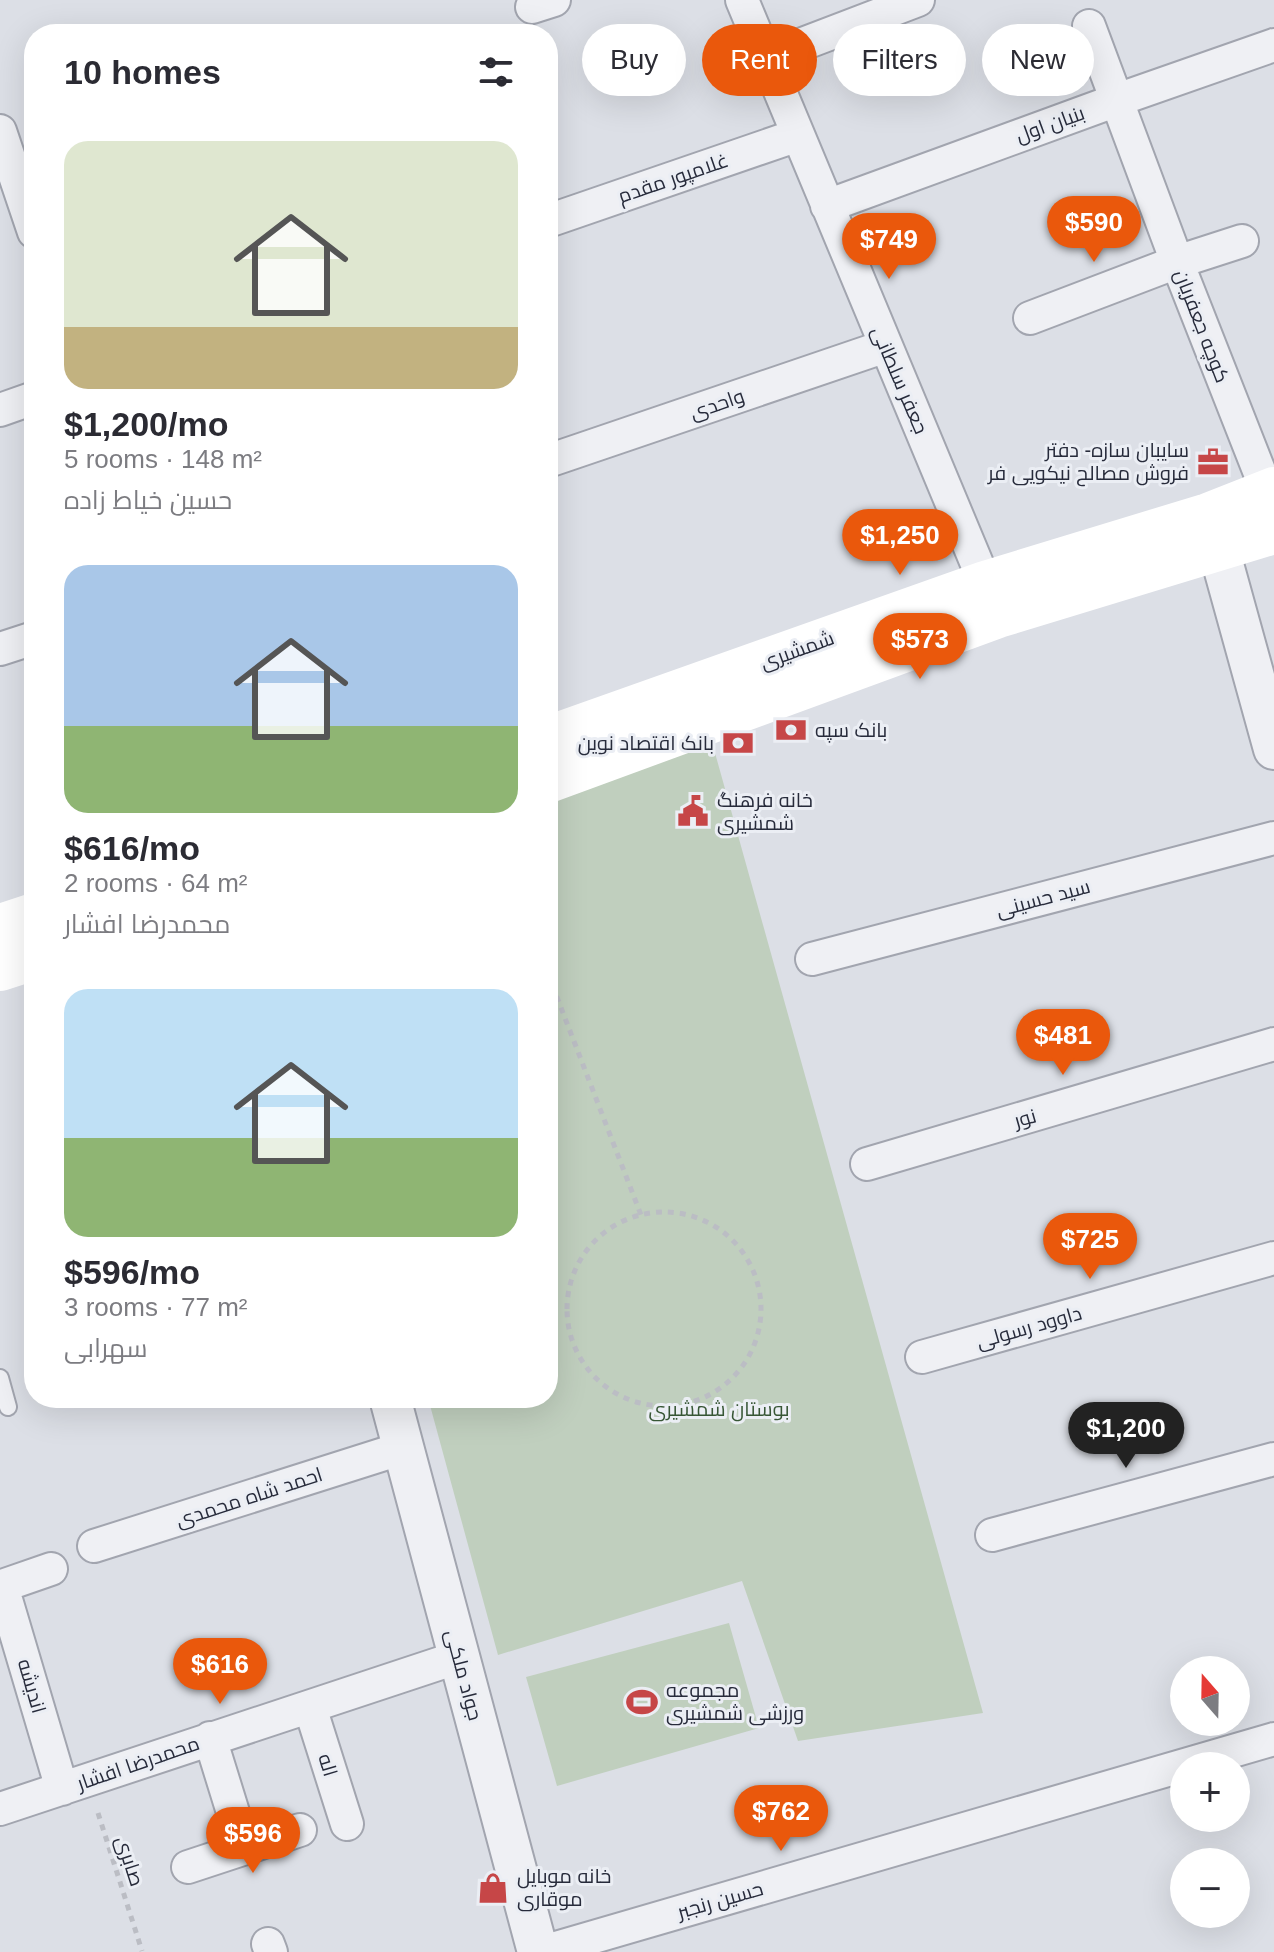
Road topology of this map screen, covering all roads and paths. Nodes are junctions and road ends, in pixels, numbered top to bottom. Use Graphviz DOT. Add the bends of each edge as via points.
graph roads {
  1 [pos="742,0"];
  2 [pos="918,0"];
  3 [pos="752,24"];
  4 [pos="817,39"];
  5 [pos="1094,39"];
  6 [pos="1274,45"];
  7 [pos="782,96"];
  8 [pos="1117,100"];
  9 [pos="0,131"];
  10 [pos="798,135"];
  11 [pos="16,171"];
  12 [pos="24,198"];
  13 [pos="827,206"];
  14 [pos="558,218"];
  15 [pos="1242,241"];
  16 [pos="1177,262"];
  17 [pos="1030,318"];
  18 [pos="886,346"];
  19 [pos="24,402"];
  20 [pos="0,410"];
  21 [pos="558,458"];
  22 [pos="1272,506"];
  23 [pos="1213,532"];
  24 [pos="992,600"];
  25 [pos="24,641"];
  26 [pos="0,649"];
  27 [pos="558,735"];
  28 [pos="1274,749"];
  29 [pos="558,777"];
  30 [pos="1274,838"];
  31 [pos="24,918"];
  32 [pos="0,926"];
  33 [pos="812,959"];
  34 [pos="24,961"];
  35 [pos="0,969"];
  36 [pos="558,1000"];
  37 [pos="1274,1044"];
  38 [pos="867,1164"];
  39 [pos="641,1215"];
  40 [pos="1274,1258"];
  41 [pos="922,1357"];
  42 [pos="0,1378"];
  43 [pos="8,1407"];
  44 [pos="393,1408"];
  45 [pos="403,1448"];
  46 [pos="1274,1459"];
  47 [pos="992,1535"];
  48 [pos="94,1546"];
  49 [pos="51,1569"];
  50 [pos="1,1586"];
  51 [pos="459,1657"];
  52 [pos="310,1707"];
  53 [pos="210,1738"];
  54 [pos="1274,1739"];
  55 [pos="75,1785"];
  56 [pos="0,1809"];
  57 [pos="347,1824"];
  58 [pos="300,1830"];
  59 [pos="244,1848"];
  60 [pos="188,1867"];
  61 [pos="142,1951"];
  62 [pos="540,1952"];
  1 -- 3 [label="street, جعفر سلطانی"];
  2 -- 4 [label="street"];
  5 -- 8 [label="street, کوچه جعفریان"];
  6 -- 8 [label="street, بنیان اول"];
  7 -- 10 [label="street, جعفر سلطانی"];
  8 -- 13 [label="street, بنیان اول"];
  8 -- 16 [label="street, کوچه جعفریان"];
  9 -- 11 [label="street"];
  10 -- 13 [label="street, جعفر سلطانی"];
  10 -- 14 [label="street, غلامپور مقدم"];
  11 -- 12 [label="street"];
  13 -- 18 [label="street, جعفر سلطانی"];
  15 -- 16 [label="street"];
  16 -- 17 [label="street"];
  16 -- 22 [label="street, کوچه جعفریان"];
  18 -- 21 [label="street, واحدی"];
  18 -- 24 [label="street, جعفر سلطانی"];
  19 -- 20 [label="street"];
  22 -- 23 [label="main road, شمشیری"];
  23 -- 24 [label="main road, شمشیری"];
  23 -- 28 [label="street"];
  24 -- 27 [label="main road, شمشیری"];
  24 -- 29 [label="main road, شمشیری"];
  25 -- 26 [label="street"];
  30 -- 33 [label="street, سید حسینی"];
  31 -- 32 [label="main road"];
  34 -- 35 [label="main road"];
  36 -- 39 [label="path"];
  37 -- 38 [label="street, نور"];
  39 -- 39 [label="path" via="613,1227 589,1247 573,1274 567,1305 571,1335 583,1363 605,1386 632,1401 663,1406 695,1402 724,1386 746,1362 759,1331 762,1298 752,1267 733,1240 706,1221 674,1213"];
  40 -- 41 [label="street, داوود رسولی"];
  42 -- 43 [label="lane"];
  44 -- 45 [label="street, جواد ملکی"];
  45 -- 48 [label="street, احمد شاه محمدی"];
  45 -- 51 [label="street, جواد ملکی"];
  46 -- 47 [label="street"];
  49 -- 50 [label="street"];
  50 -- 55 [label="street, اندیشه"];
  51 -- 52 [label="street, محمدرضا افشار"];
  51 -- 62 [label="street, جواد ملکی"];
  52 -- 53 [label="street, محمدرضا افشار"];
  52 -- 57 [label="street, اله"];
  53 -- 55 [label="street, محمدرضا افشار"];
  53 -- 59 [label="street"];
  54 -- 62 [label="street, حسین رنجبر"];
  55 -- 56 [label="street, محمدرضا افشار"];
  55 -- 61 [label="path, صابری"];
  58 -- 59 [label="street"];
  59 -- 60 [label="street"];
}
